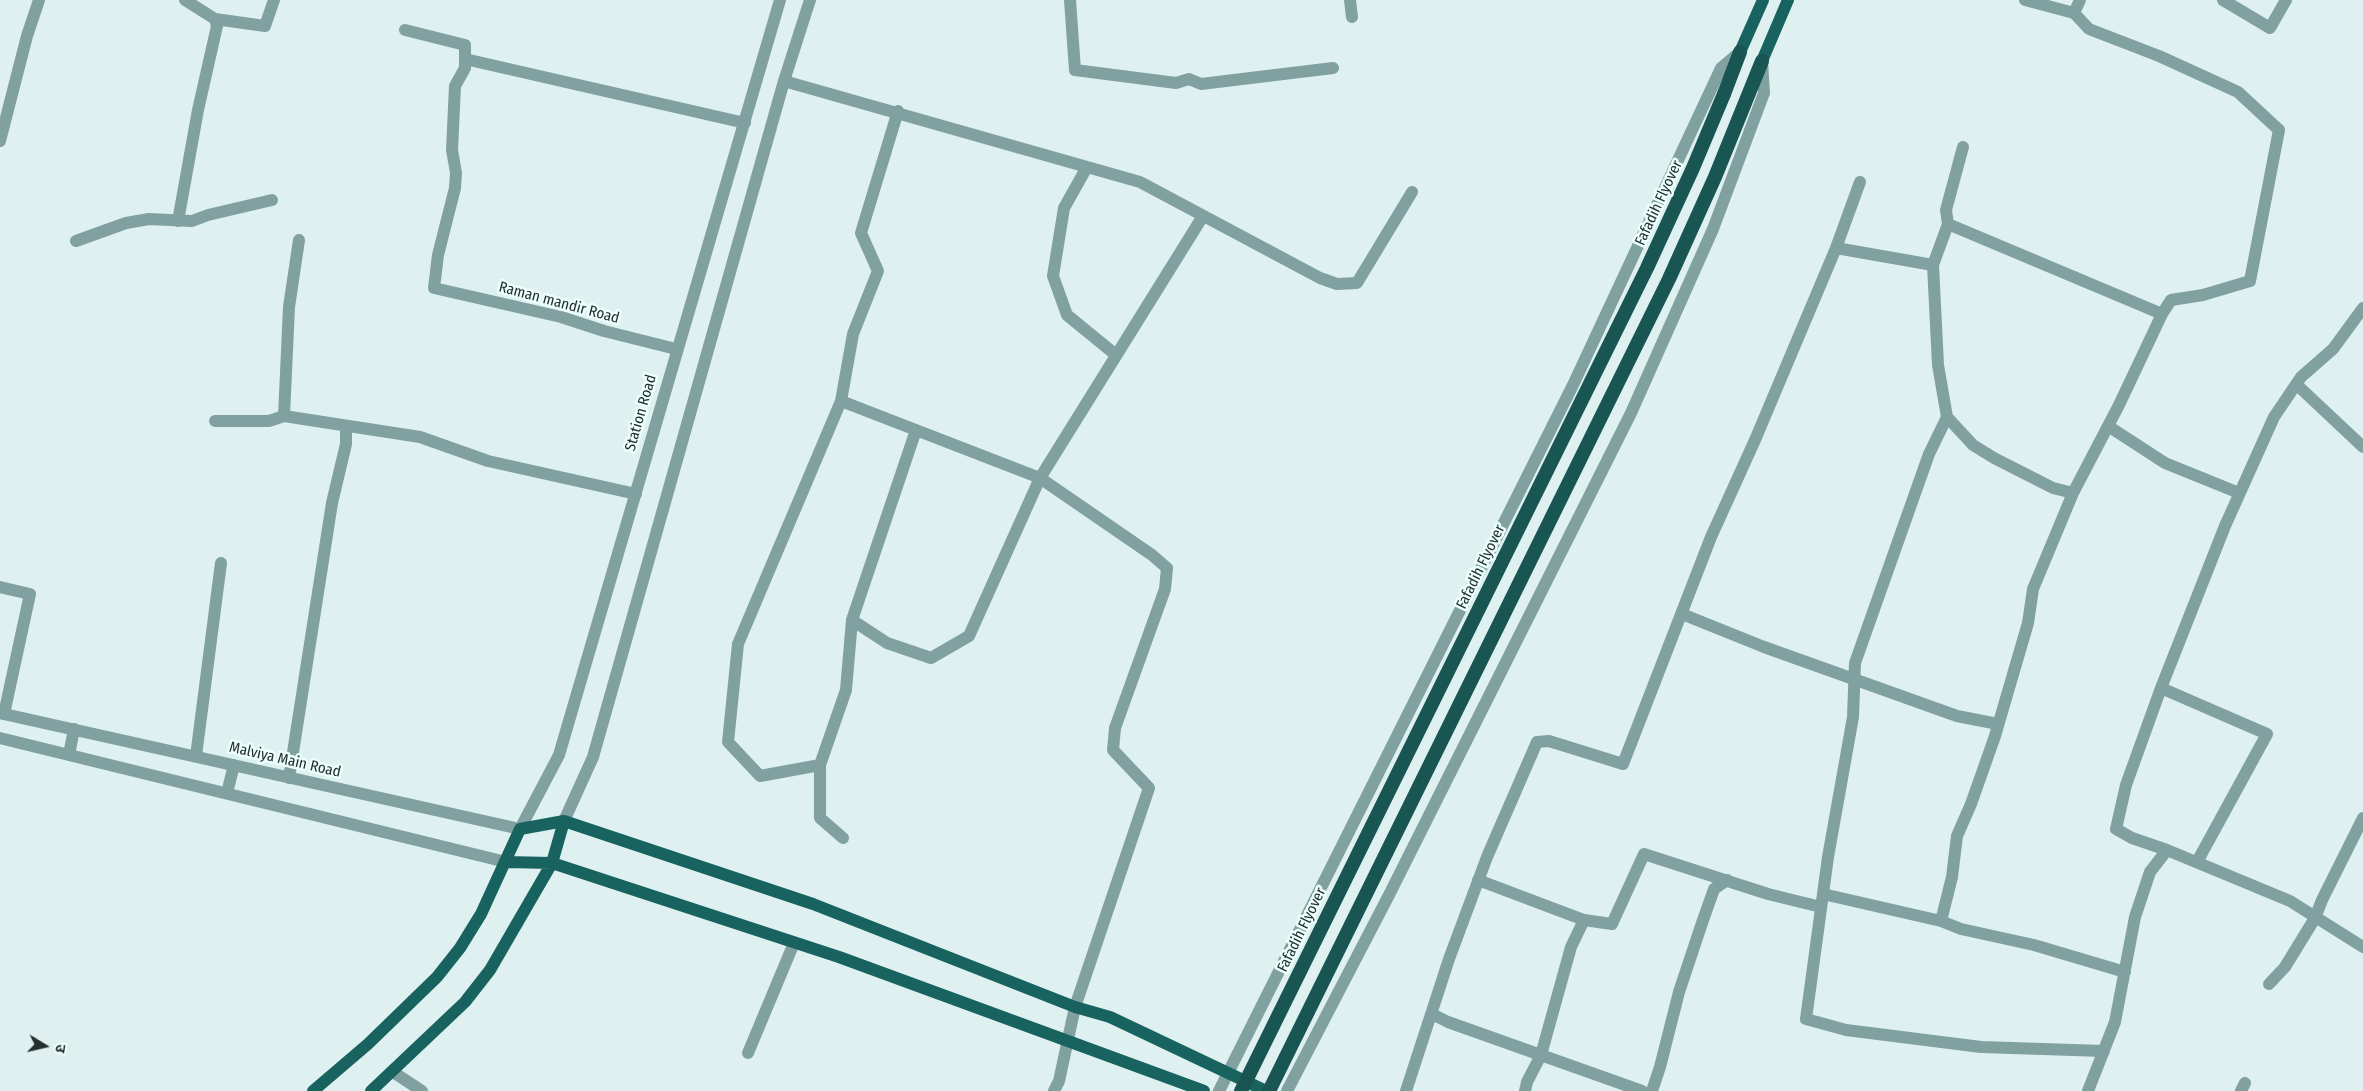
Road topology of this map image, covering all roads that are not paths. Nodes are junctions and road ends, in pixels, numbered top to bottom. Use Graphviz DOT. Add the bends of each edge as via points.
graph roads {
  1 [pos="39,0"];
  2 [pos="185,0"];
  3 [pos="274,0"];
  4 [pos="780,0"];
  5 [pos="810,0"];
  6 [pos="1070,0"];
  7 [pos="1350,0"];
  8 [pos="1763,0"];
  9 [pos="1788,0"];
  10 [pos="2024,0"];
  11 [pos="2080,0"];
  12 [pos="2223,0"];
  13 [pos="2286,0"];
  14 [pos="2074,13"];
  15 [pos="1352,17"];
  16 [pos="215,19"];
  17 [pos="405,30"];
  18 [pos="1740,52"];
  19 [pos="465,59"];
  20 [pos="1762,61"];
  21 [pos="1333,68"];
  22 [pos="784,81"];
  23 [pos="898,111"];
  24 [pos="744,122"];
  25 [pos="0,141"];
  26 [pos="1963,147"];
  27 [pos="1087,167"];
  28 [pos="1860,182"];
  29 [pos="1412,192"];
  30 [pos="272,200"];
  31 [pos="1203,216"];
  32 [pos="178,222"];
  33 [pos="1948,224"];
  34 [pos="299,240"];
  35 [pos="76,241"];
  36 [pos="1836,248"];
  37 [pos="1933,264"];
  38 [pos="2363,308"];
  39 [pos="2162,314"];
  40 [pos="676,349"];
  41 [pos="1116,355"];
  42 [pos="2296,384"];
  43 [pos="840,401"];
  44 [pos="284,416"];
  45 [pos="1947,417"];
  46 [pos="215,421"];
  47 [pos="2108,426"];
  48 [pos="346,427"];
  49 [pos="916,430"];
  50 [pos="2363,447"];
  51 [pos="1040,478"];
  52 [pos="2073,493"];
  53 [pos="2239,493"];
  54 [pos="636,494"];
  55 [pos="222,563"];
  56 [pos="0,587"];
  57 [pos="1682,614"];
  58 [pos="852,620"];
  59 [pos="1854,679"];
  60 [pos="2160,688"];
  61 [pos="2,714"];
  62 [pos="1998,724"];
  63 [pos="74,730"];
  64 [pos="0,738"];
  65 [pos="69,755"];
  66 [pos="196,756"];
  67 [pos="234,765"];
  68 [pos="820,765"];
  69 [pos="288,778"];
  70 [pos="227,793"];
  71 [pos="2363,818"];
  72 [pos="564,821"];
  73 [pos="520,829"];
  74 [pos="843,838"];
  75 [pos="2167,850"];
  76 [pos="506,862"];
  77 [pos="2197,862"];
  78 [pos="552,863"];
  79 [pos="1478,880"];
  80 [pos="1727,880"];
  81 [pos="1822,901"];
  82 [pos="2316,918"];
  83 [pos="1584,920"];
  84 [pos="1941,921"];
  85 [pos="794,943"];
  86 [pos="2363,946"];
  87 [pos="2125,972"];
  88 [pos="2269,984"];
  89 [pos="1075,1007"];
  90 [pos="1432,1014"];
  91 [pos="1068,1042"];
  92 [pos="2104,1051"];
  93 [pos="748,1053"];
  94 [pos="1541,1055"];
  95 [pos="393,1072"];
  96 [pos="1228,1073"];
  97 [pos="313,1091"];
  98 [pos="371,1091"];
  99 [pos="422,1091"];
  100 [pos="1054,1091"];
  101 [pos="1204,1091"];
  102 [pos="1220,1091"];
  103 [pos="1241,1091"];
  104 [pos="1267,1091"];
  105 [pos="1287,1091"];
  106 [pos="1406,1091"];
  107 [pos="1525,1091"];
  108 [pos="1642,1091"];
  109 [pos="1652,1091"];
  110 [pos="2088,1091"];
  1 -- 25 [label="street"];
  2 -- 16 [label="street"];
  3 -- 16 [label="street" via="265,26"];
  4 -- 24 [label="street, Station Road"];
  5 -- 22 [label="street"];
  6 -- 21 [label="street" via="1075,70 1176,83 1189,79 1201,84"];
  7 -- 15 [label="street"];
  8 -- 18 [label="main road"];
  9 -- 20 [label="main road"];
  10 -- 14 [label="street"];
  11 -- 14 [label="street"];
  12 -- 13 [label="street" via="2270,28"];
  14 -- 39 [label="street" via="2089,29 2238,92 2279,130 2250,281 2203,296 2171,300"];
  16 -- 32 [label="street" via="217,26"];
  17 -- 19 [label="street" via="465,45"];
  18 -- 96 [label="street" via="1721,68 1574,385"];
  18 -- 103 [label="highway, Fafadih Flyover, bridge" via="1693,168 1647,268"];
  19 -- 24 [label="street"];
  19 -- 40 [label="street, Raman mandir Road" via="466,68 456,86 452,150 455,188 438,255 434,288 562,317"];
  20 -- 104 [label="highway" via="1669,279"];
  20 -- 105 [label="street" via="1764,93 1713,229 1634,404 1389,895"];
  22 -- 23 [label="street"];
  22 -- 72 [label="street" via="593,757"];
  23 -- 27 [label="street"];
  23 -- 43 [label="street" via="861,233 878,271 853,334"];
  24 -- 40 [label="street, Station Road"];
  26 -- 33 [label="street" via="1946,210"];
  27 -- 31 [label="street" via="1140,182"];
  27 -- 41 [label="street" via="1064,208 1053,276 1067,316"];
  28 -- 36 [label="street"];
  29 -- 31 [label="street" via="1357,283 1337,284 1320,278"];
  30 -- 32 [label="street"];
  31 -- 41 [label="street"];
  32 -- 35 [label="street" via="149,219 126,223"];
  33 -- 37 [label="street"];
  33 -- 39 [label="street"];
  34 -- 44 [label="street" via="289,307"];
  36 -- 37 [label="street"];
  36 -- 57 [label="street" via="1711,537"];
  37 -- 45 [label="street" via="1938,365"];
  38 -- 42 [label="street" via="2333,349"];
  39 -- 47 [label="street"];
  40 -- 54 [label="street, Station Road"];
  41 -- 51 [label="street"];
  42 -- 50 [label="street"];
  42 -- 53 [label="street" via="2274,417"];
  43 -- 49 [label="street"];
  43 -- 68 [label="street" via="738,644 728,742 760,776"];
  44 -- 46 [label="street" via="269,421"];
  44 -- 48 [label="street"];
  45 -- 52 [label="street" via="1973,445 1994,458 2053,488"];
  45 -- 59 [label="street" via="1929,454 1855,663"];
  47 -- 52 [label="street"];
  47 -- 53 [label="street" via="2165,463"];
  48 -- 54 [label="street" via="420,437 488,461"];
  48 -- 69 [label="street" via="346,444 332,503"];
  49 -- 51 [label="street"];
  49 -- 58 [label="street"];
  51 -- 58 [label="street" via="969,636 931,658 887,642"];
  51 -- 89 [label="street" via="1167,568 1165,590 1115,728 1113,750 1149,788"];
  52 -- 62 [label="street" via="2033,589 2028,624"];
  53 -- 60 [label="street"];
  54 -- 73 [label="street, Station Road" via="558,755"];
  55 -- 66 [label="street"];
  56 -- 61 [label="street" via="30,594"];
  57 -- 59 [label="street"];
  57 -- 79 [label="street" via="1623,764 1549,741 1537,742"];
  58 -- 68 [label="street" via="846,690"];
  59 -- 62 [label="street" via="1957,716"];
  59 -- 81 [label="street" via="1853,717"];
  60 -- 75 [label="street" via="2126,785 2116,829"];
  60 -- 77 [label="street" via="2267,734"];
  61 -- 63 [label="street, Malviya Main Road"];
  62 -- 84 [label="street" via="1957,836 1952,877"];
  63 -- 65 [label="street"];
  63 -- 66 [label="street, Malviya Main Road"];
  64 -- 65 [label="street"];
  65 -- 70 [label="street"];
  66 -- 67 [label="street, Malviya Main Road"];
  67 -- 69 [label="street, Malviya Main Road"];
  67 -- 70 [label="street"];
  68 -- 74 [label="street" via="820,818"];
  69 -- 73 [label="street, Malviya Main Road"];
  70 -- 76 [label="street"];
  71 -- 82 [label="street"];
  72 -- 73 [label="main road, Malviya Main Road"];
  72 -- 78 [label="main road"];
  72 -- 89 [label="main road" via="813,904"];
  73 -- 76 [label="main road"];
  75 -- 77 [label="street"];
  75 -- 87 [label="street" via="2150,872 2135,917"];
  76 -- 78 [label="main road"];
  76 -- 97 [label="main road" via="460,948 437,977 368,1044"];
  77 -- 82 [label="street" via="2290,901"];
  78 -- 85 [label="main road"];
  78 -- 95 [label="main road" via="490,970 465,1002"];
  79 -- 83 [label="street"];
  79 -- 90 [label="street"];
  80 -- 81 [label="street" via="1768,894"];
  80 -- 83 [label="street" via="1644,854 1612,924"];
  80 -- 109 [label="street" via="1714,889 1705,914 1679,992"];
  81 -- 84 [label="street"];
  81 -- 92 [label="street" via="1806,1019 1846,1030 1981,1048"];
  82 -- 86 [label="street"];
  82 -- 88 [label="street" via="2285,967"];
  83 -- 94 [label="street" via="1572,947"];
  84 -- 87 [label="street"];
  85 -- 91 [label="main road"];
  85 -- 93 [label="street"];
  87 -- 92 [label="street" via="2115,1022"];
  89 -- 91 [label="street"];
  89 -- 96 [label="main road" via="1110,1017"];
  90 -- 94 [label="street"];
  90 -- 106 [label="street"];
  91 -- 100 [label="street"];
  91 -- 101 [label="main road"];
  92 -- 110 [label="street"];
  94 -- 107 [label="street"];
  94 -- 108 [label="street"];
  95 -- 98 [label="main road"];
  95 -- 99 [label="street"];
  96 -- 102 [label="street"];
  96 -- 104 [label="main road"];
}
